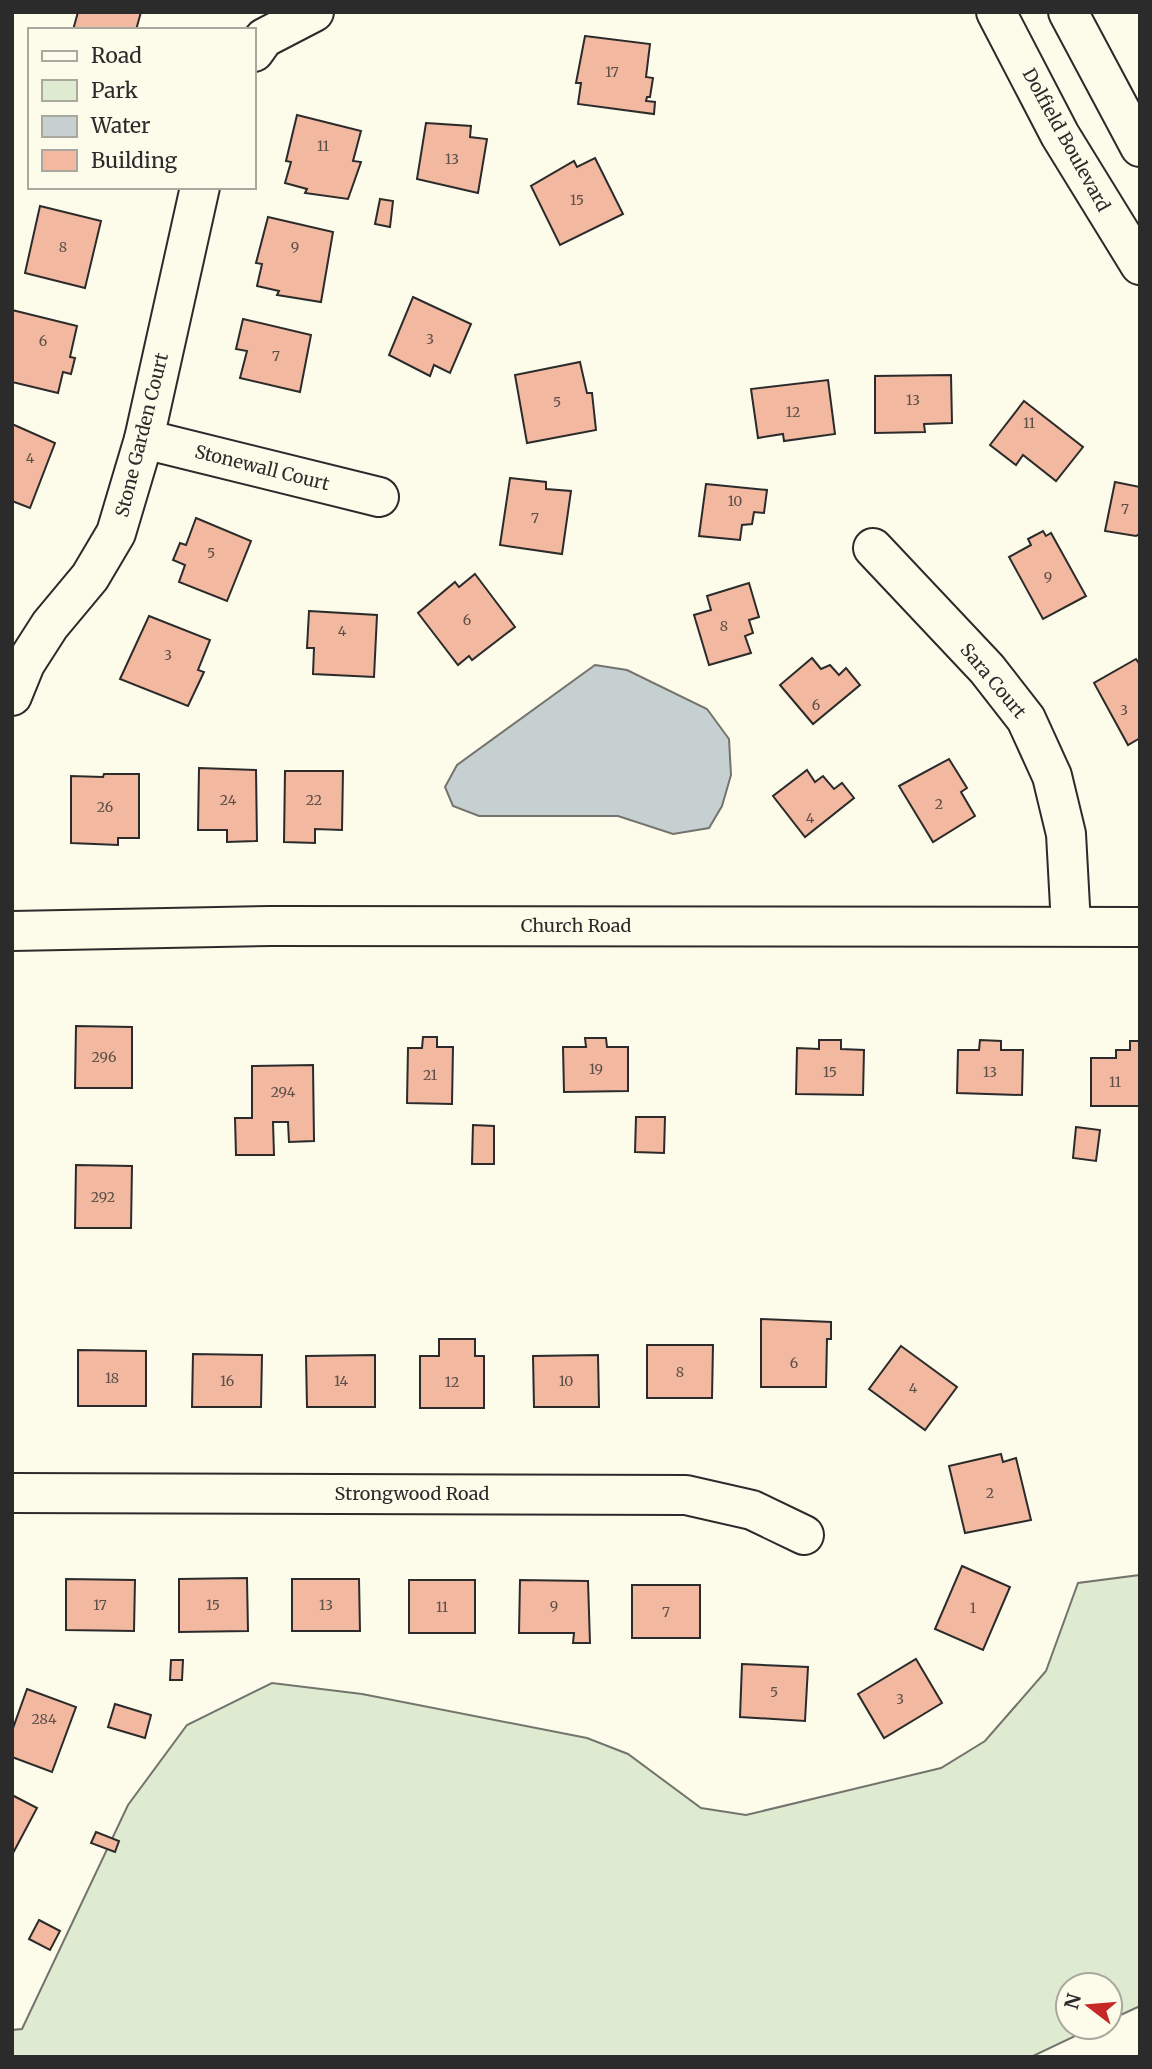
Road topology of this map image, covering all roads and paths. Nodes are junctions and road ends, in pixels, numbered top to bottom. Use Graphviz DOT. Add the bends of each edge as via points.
graph roads {
  1 [pos="314,12"];
  2 [pos="996,12"];
  3 [pos="1068,12"];
  4 [pos="256,49"];
  5 [pos="1140,147"];
  6 [pos="200,189"];
  7 [pos="1140,265"];
  8 [pos="144,439"];
  9 [pos="379,497"];
  10 [pos="873,548"];
  11 [pos="12,696"];
  12 [pos="1071,925"];
  13 [pos="1140,927"];
  14 [pos="12,931"];
  15 [pos="12,1493"];
  16 [pos="804,1535"];
  1 -- 4 [label="street" via="264,38"];
  2 -- 7 [label="street, Dolfield Boulevard" via="1060,135"];
  3 -- 5 [label="street"];
  6 -- 8 [label="street, Stone Garden Court"];
  8 -- 9 [label="street, Stonewall Court"];
  8 -- 11 [label="street, Stone Garden Court" via="116,533 90,578 50,625 25,664"];
  10 -- 12 [label="street, Sara Court" via="987,669 1026,719 1052,776 1066,834"];
  12 -- 13 [label="street, Church Road"];
  12 -- 14 [label="street, Church Road" via="271,926"];
  15 -- 16 [label="street, Strongwood Road" via="686,1495 752,1510"];
}
